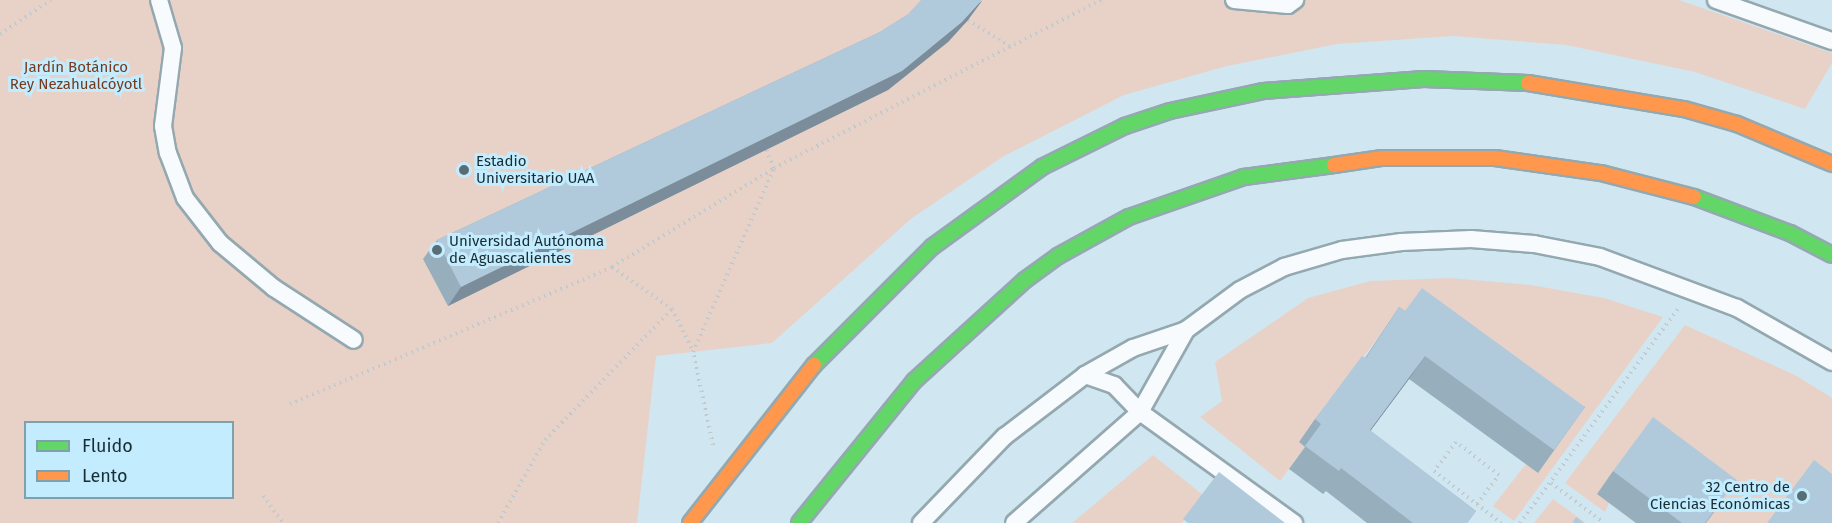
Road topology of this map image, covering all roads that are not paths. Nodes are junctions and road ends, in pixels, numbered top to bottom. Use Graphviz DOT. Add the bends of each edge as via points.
graph roads {
  1 [pos="159,0"];
  2 [pos="1234,0"];
  3 [pos="1295,0"];
  4 [pos="1716,0"];
  5 [pos="1832,41"];
  6 [pos="1831,163"];
  7 [pos="1832,255"];
  8 [pos="1186,330"];
  9 [pos="354,340"];
  10 [pos="1832,362"];
  11 [pos="1085,375"];
  12 [pos="1140,412"];
  13 [pos="690,523"];
  14 [pos="799,523"];
  15 [pos="921,523"];
  16 [pos="1014,523"];
  17 [pos="1294,523"];
  1 -- 9 [label="lane" via="173,48 163,126 168,153 185,198 220,243 274,288"];
  2 -- 3 [label="lane" via="1288,5"];
  4 -- 5 [label="lane"];
  6 -- 13 [label="main road" via="1737,124 1684,109 1531,83 1366,81 1263,91 1170,111 1125,126 1042,167 932,248 824,352"];
  7 -- 14 [label="main road" via="1790,233 1653,186 1601,173 1495,158 1359,160 1285,169 1205,188 1148,209 1093,236 1050,262 994,305 914,381"];
  8 -- 10 [label="lane" via="1240,290 1284,267 1342,250 1471,239 1534,244 1600,257 1737,308"];
  8 -- 11 [label="lane" via="1133,348"];
  8 -- 12 [label="lane"];
  11 -- 12 [label="lane" via="1114,385"];
  11 -- 15 [label="lane" via="1004,437"];
  12 -- 16 [label="lane"];
  12 -- 17 [label="lane"];
}
